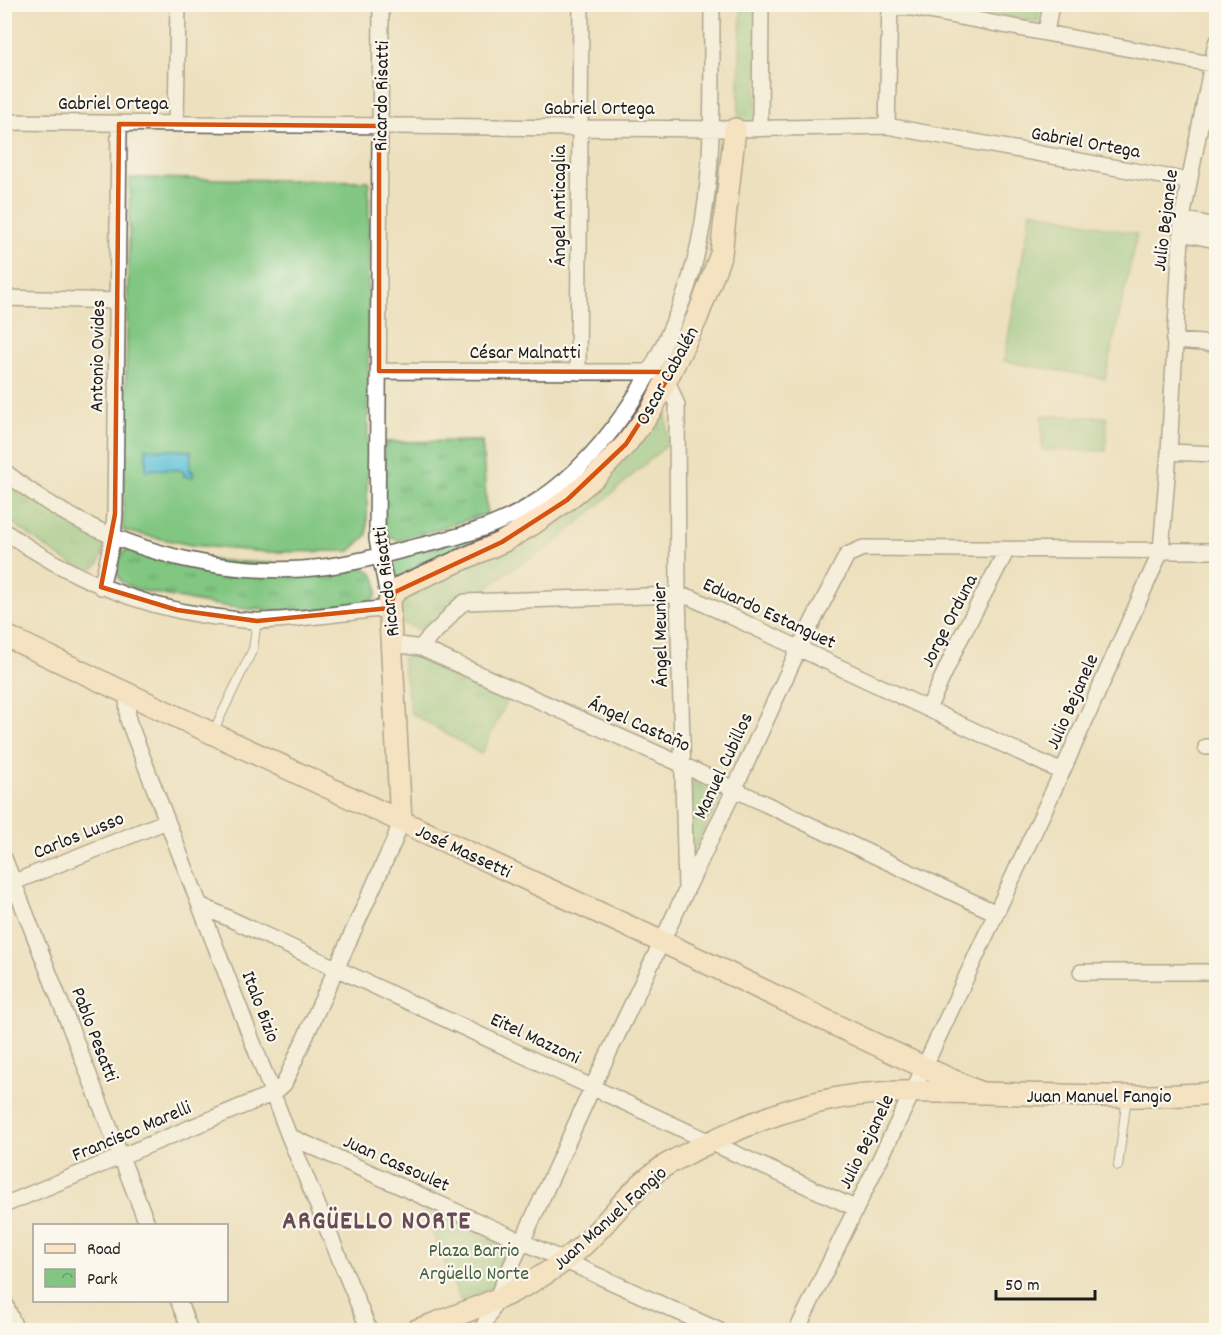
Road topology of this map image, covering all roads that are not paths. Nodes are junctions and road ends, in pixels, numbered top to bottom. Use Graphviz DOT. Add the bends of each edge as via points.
graph roads {
  1 [pos="178,4"];
  2 [pos="381,4"];
  3 [pos="581,4"];
  4 [pos="712,4"];
  5 [pos="761,4"];
  6 [pos="1051,4"];
  7 [pos="890,6"];
  8 [pos="1046,33"];
  9 [pos="1216,43"];
  10 [pos="1214,64"];
  11 [pos="4,122"];
  12 [pos="119,124"];
  13 [pos="176,124"];
  14 [pos="379,126"];
  15 [pos="887,126"];
  16 [pos="760,128"];
  17 [pos="579,129"];
  18 [pos="710,129"];
  19 [pos="735,129"];
  20 [pos="1189,181"];
  21 [pos="1181,226"];
  22 [pos="1216,226"];
  23 [pos="1216,240"];
  24 [pos="4,298"];
  25 [pos="118,301"];
  26 [pos="1174,341"];
  27 [pos="1216,344"];
  28 [pos="379,371"];
  29 [pos="579,372"];
  30 [pos="663,375"];
  31 [pos="1169,452"];
  32 [pos="1216,454"];
  33 [pos="4,471"];
  34 [pos="4,531"];
  35 [pos="113,537"];
  36 [pos="1007,550"];
  37 [pos="1161,550"];
  38 [pos="1216,551"];
  39 [pos="381,556"];
  40 [pos="101,587"];
  41 [pos="678,595"];
  42 [pos="390,604"];
  43 [pos="257,621"];
  44 [pos="4,635"];
  45 [pos="393,644"];
  46 [pos="421,648"];
  47 [pos="799,648"];
  48 [pos="127,694"];
  49 [pos="928,709"];
  50 [pos="212,733"];
  51 [pos="683,765"];
  52 [pos="1062,772"];
  53 [pos="734,790"];
  54 [pos="167,821"];
  55 [pos="401,821"];
  56 [pos="4,858"];
  57 [pos="10,884"];
  58 [pos="686,891"];
  59 [pos="200,905"];
  60 [pos="996,913"];
  61 [pos="662,942"];
  62 [pos="336,968"];
  63 [pos="1081,972"];
  64 [pos="1216,972"];
  65 [pos="923,1068"];
  66 [pos="593,1086"];
  67 [pos="913,1091"];
  68 [pos="274,1093"];
  69 [pos="981,1093"];
  70 [pos="1216,1094"];
  71 [pos="1128,1095"];
  72 [pos="289,1136"];
  73 [pos="710,1142"];
  74 [pos="120,1157"];
  75 [pos="1118,1166"];
  76 [pos="4,1205"];
  77 [pos="855,1208"];
  78 [pos="147,1224"];
  79 [pos="521,1241"];
  80 [pos="563,1260"];
  81 [pos="497,1300"];
  82 [pos="4,1301"];
  83 [pos="179,1302"];
  84 [pos="16,1330"];
  85 [pos="190,1330"];
  86 [pos="369,1330"];
  87 [pos="417,1330"];
  88 [pos="482,1330"];
  89 [pos="718,1330"];
  90 [pos="797,1330"];
  1 -- 13 [label="street"];
  2 -- 14 [label="street, Ricardo Risatti"];
  3 -- 17 [label="street, Ángel Anticaglia"];
  4 -- 18 [label="street"];
  5 -- 16 [label="street"];
  6 -- 8 [label="street"];
  7 -- 8 [label="street"];
  7 -- 15 [label="street"];
  8 -- 10 [label="street"];
  9 -- 10 [label="street, Julio Bejanele"];
  10 -- 20 [label="street, Julio Bejanele"];
  11 -- 12 [label="street, Gabriel Ortega"];
  12 -- 13 [label="street, Gabriel Ortega"];
  12 -- 25 [label="street, Antonio Ovides"];
  13 -- 14 [label="street, Gabriel Ortega"];
  14 -- 17 [label="street, Gabriel Ortega"];
  14 -- 28 [label="street, Ricardo Risatti"];
  15 -- 16 [label="street, Gabriel Ortega"];
  15 -- 20 [label="street, Gabriel Ortega"];
  16 -- 19 [label="street, Gabriel Ortega"];
  17 -- 18 [label="street, Gabriel Ortega"];
  17 -- 29 [label="street, Ángel Anticaglia"];
  18 -- 19 [label="street, Gabriel Ortega"];
  18 -- 30 [label="street" via="706,206 696,262"];
  19 -- 30 [label="main road, Oscar Cabalén" via="721,254 697,318"];
  20 -- 21 [label="street, Julio Bejanele"];
  21 -- 22 [label="street"];
  21 -- 23 [label="street"];
  21 -- 26 [label="street, Julio Bejanele"];
  24 -- 25 [label="street"];
  25 -- 35 [label="street, Antonio Ovides"];
  26 -- 27 [label="street"];
  26 -- 31 [label="street, Julio Bejanele"];
  28 -- 29 [label="street, César Malnatti"];
  28 -- 39 [label="street, Ricardo Risatti" via="377,538"];
  29 -- 30 [label="street, César Malnatti"];
  30 -- 39 [label="street" via="578,468 529,507 478,531"];
  30 -- 41 [label="street, Ángel Meunier" via="677,405"];
  30 -- 42 [label="main road, Oscar Cabalén" via="652,409 596,476 533,524 502,542 402,586"];
  31 -- 32 [label="street"];
  31 -- 37 [label="street, Julio Bejanele"];
  33 -- 35 [label="street" via="62,510"];
  34 -- 40 [label="street" via="37,554"];
  35 -- 39 [label="street" via="175,557 243,568 304,569"];
  35 -- 40 [label="street, Antonio Ovides"];
  36 -- 37 [label="street, Manuel Cubillos"];
  36 -- 47 [label="street, Manuel Cubillos" via="855,550 847,555"];
  36 -- 49 [label="street, Jorge Orduna"];
  37 -- 38 [label="street, Manuel Cubillos"];
  37 -- 52 [label="street, Julio Bejanele"];
  39 -- 42 [label="street, Ricardo Risatti"];
  40 -- 43 [label="street" via="177,610"];
  41 -- 46 [label="street, Eduardo Estanguet" via="465,602"];
  41 -- 47 [label="street, Eduardo Estanguet"];
  41 -- 51 [label="street, Ángel Meunier"];
  42 -- 43 [label="street"];
  42 -- 45 [label="main road, Ricardo Risatti"];
  43 -- 50 [label="lane" via="253,649"];
  44 -- 48 [label="main road, José Massetti"];
  45 -- 46 [label="street, Ángel Castaño"];
  45 -- 55 [label="main road, Ricardo Risatti"];
  46 -- 51 [label="street, Ángel Castaño"];
  47 -- 49 [label="street, Eduardo Estanguet"];
  47 -- 53 [label="street, Manuel Cubillos"];
  48 -- 50 [label="main road, José Massetti"];
  48 -- 54 [label="street, Italo Bizio" via="128,720"];
  49 -- 52 [label="street, Eduardo Estanguet"];
  50 -- 55 [label="main road, José Massetti"];
  51 -- 53 [label="street, Ángel Castaño"];
  51 -- 58 [label="street, Ángel Meunier"];
  52 -- 60 [label="street, Julio Bejanele"];
  53 -- 58 [label="street, Manuel Cubillos"];
  53 -- 60 [label="street, Ángel Castaño"];
  54 -- 57 [label="street, Carlos Lusso"];
  54 -- 59 [label="street, Italo Bizio"];
  55 -- 61 [label="main road, José Massetti"];
  55 -- 62 [label="street, Ricardo Risatti"];
  56 -- 57 [label="street, Pablo Pesatti"];
  57 -- 74 [label="street, Pablo Pesatti"];
  58 -- 61 [label="street, Manuel Cubillos"];
  59 -- 62 [label="street, Eitel Mazzoni"];
  59 -- 68 [label="street, Italo Bizio"];
  60 -- 65 [label="street, Julio Bejanele"];
  61 -- 65 [label="main road, José Massetti"];
  61 -- 66 [label="street, Manuel Cubillos"];
  62 -- 66 [label="street, Eitel Mazzoni"];
  62 -- 68 [label="street, Ricardo Risatti" via="284,1084"];
  63 -- 64 [label="street"];
  65 -- 67 [label="street, Julio Bejanele"];
  65 -- 69 [label="main road, Juan Manuel Fangio"];
  66 -- 73 [label="street, Eitel Mazzoni"];
  66 -- 79 [label="street, Manuel Cubillos"];
  67 -- 69 [label="main road, Juan Manuel Fangio"];
  67 -- 73 [label="main road, Juan Manuel Fangio" via="858,1095 797,1108"];
  67 -- 77 [label="street, Julio Bejanele"];
  68 -- 72 [label="street, Italo Bizio"];
  68 -- 74 [label="street, Francisco Marelli"];
  69 -- 71 [label="main road, Juan Manuel Fangio"];
  70 -- 71 [label="main road, Juan Manuel Fangio"];
  71 -- 75 [label="lane"];
  72 -- 79 [label="street, Juan Cassoulet"];
  72 -- 86 [label="street, Italo Bizio"];
  73 -- 77 [label="street, Eitel Mazzoni"];
  73 -- 80 [label="main road, Juan Manuel Fangio" via="646,1178 578,1250"];
  74 -- 76 [label="street, Francisco Marelli"];
  74 -- 78 [label="street, Pablo Pesatti"];
  77 -- 90 [label="street, Julio Bejanele"];
  79 -- 80 [label="street, Juan Cassoulet"];
  79 -- 81 [label="street, Manuel Cubillos"];
  80 -- 81 [label="main road, Juan Manuel Fangio"];
  80 -- 89 [label="street, Juan Cassoulet"];
  81 -- 87 [label="main road, Juan Manuel Fangio"];
  81 -- 88 [label="street, Manuel Cubillos"];
  82 -- 84 [label="street"];
  83 -- 85 [label="street"];
}
